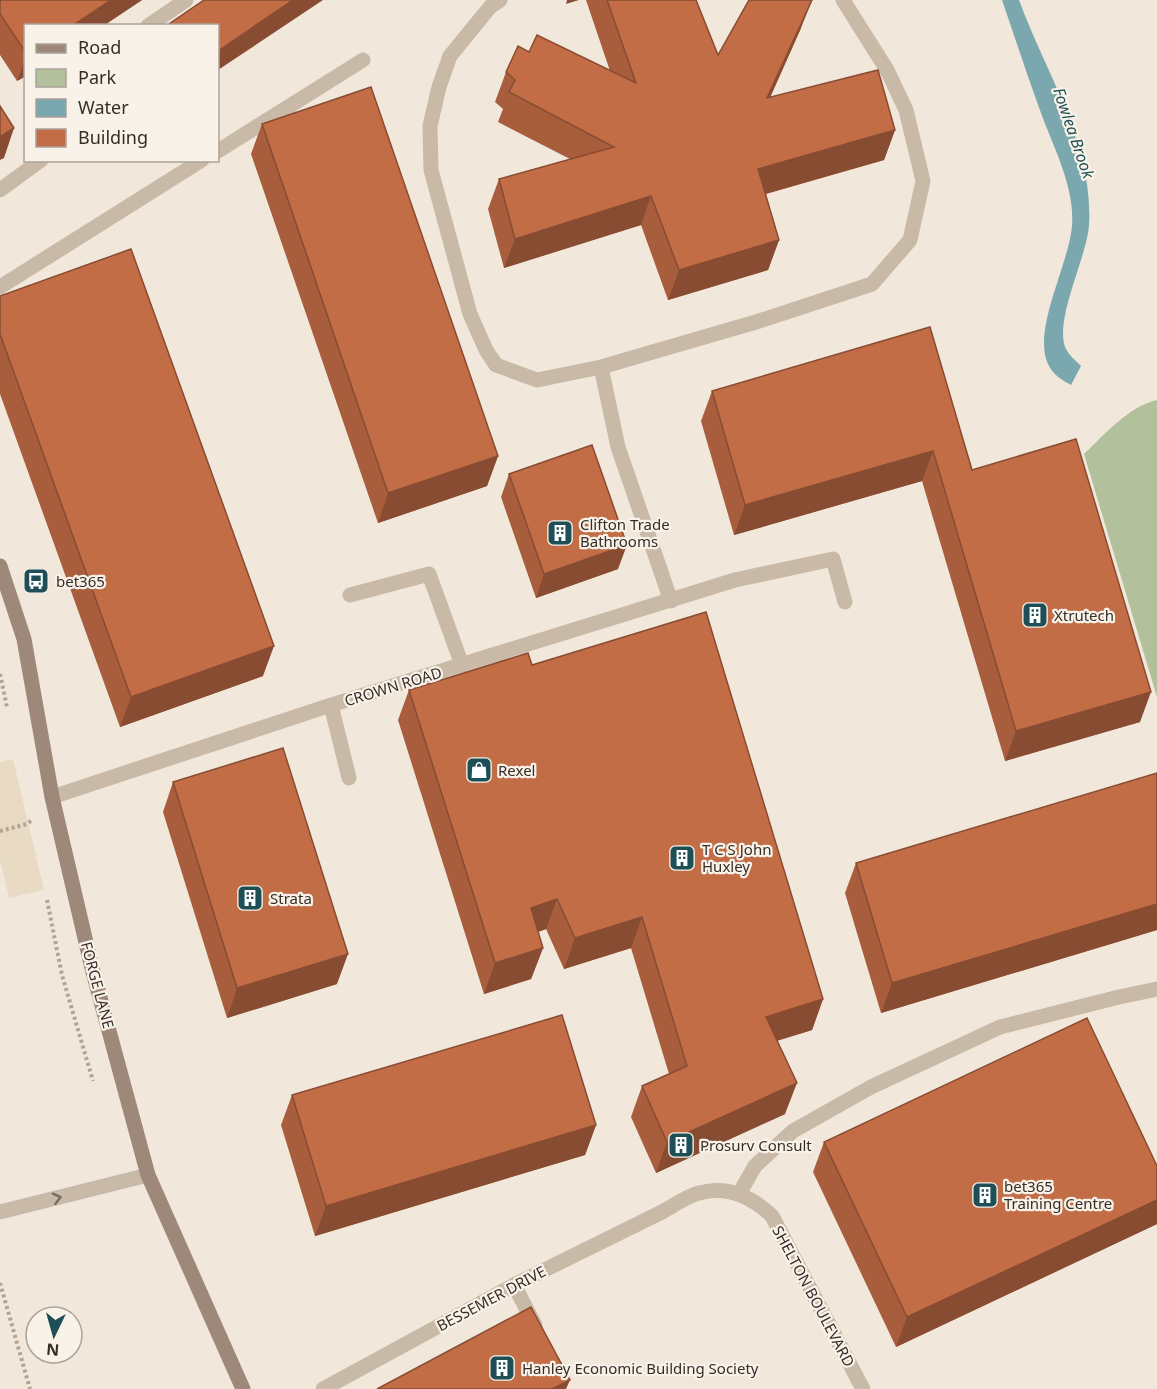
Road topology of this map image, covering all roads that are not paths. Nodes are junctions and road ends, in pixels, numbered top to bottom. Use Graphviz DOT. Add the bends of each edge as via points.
graph roads {
  1 [pos="186,0"];
  2 [pos="500,0"];
  3 [pos="843,0"];
  4 [pos="151,24"];
  5 [pos="363,60"];
  6 [pos="219,150"];
  7 [pos="38,162"];
  8 [pos="199,162"];
  9 [pos="0,190"];
  10 [pos="0,287"];
  11 [pos="602,367"];
  12 [pos="0,566"];
  13 [pos="350,595"];
  14 [pos="671,601"];
  15 [pos="845,602"];
  16 [pos="462,665"];
  17 [pos="331,705"];
  18 [pos="349,778"];
  19 [pos="52,797"];
  20 [pos="1157,989"];
  21 [pos="148,1174"];
  22 [pos="739,1194"];
  23 [pos="0,1212"];
  24 [pos="662,1212"];
  25 [pos="514,1285"];
  26 [pos="541,1337"];
  27 [pos="243,1389"];
  28 [pos="323,1389"];
  29 [pos="863,1389"];
  1 -- 4 [label="street"];
  2 -- 11 [label="street" via="450,56 430,126 431,170 470,314 496,365 537,380"];
  3 -- 11 [label="street" via="887,70 906,110 923,181 910,240 872,284"];
  5 -- 6 [label="street"];
  7 -- 9 [label="street"];
  8 -- 10 [label="street"];
  11 -- 14 [label="street" via="618,447"];
  12 -- 19 [label="street, FORGE LANE" via="24,639"];
  13 -- 16 [label="street" via="429,574"];
  14 -- 15 [label="street, CROWN ROAD" via="735,580 832,559"];
  14 -- 16 [label="street, CROWN ROAD"];
  16 -- 17 [label="street, CROWN ROAD"];
  17 -- 18 [label="street"];
  17 -- 19 [label="street, CROWN ROAD"];
  19 -- 21 [label="street, FORGE LANE" via="92,968"];
  20 -- 22 [label="street" via="1000,1027 871,1087 793,1131 755,1166"];
  23 -- 21 [label="street, one-way"];
  21 -- 27 [label="street, FORGE LANE"];
  22 -- 24 [label="street, SHELTON BOULEVARD" via="699,1193"];
  22 -- 29 [label="street, SHELTON BOULEVARD" via="756,1201 772,1216"];
  24 -- 25 [label="street, BESSEMER DRIVE"];
  25 -- 26 [label="street"];
  25 -- 28 [label="street, BESSEMER DRIVE"];
}
